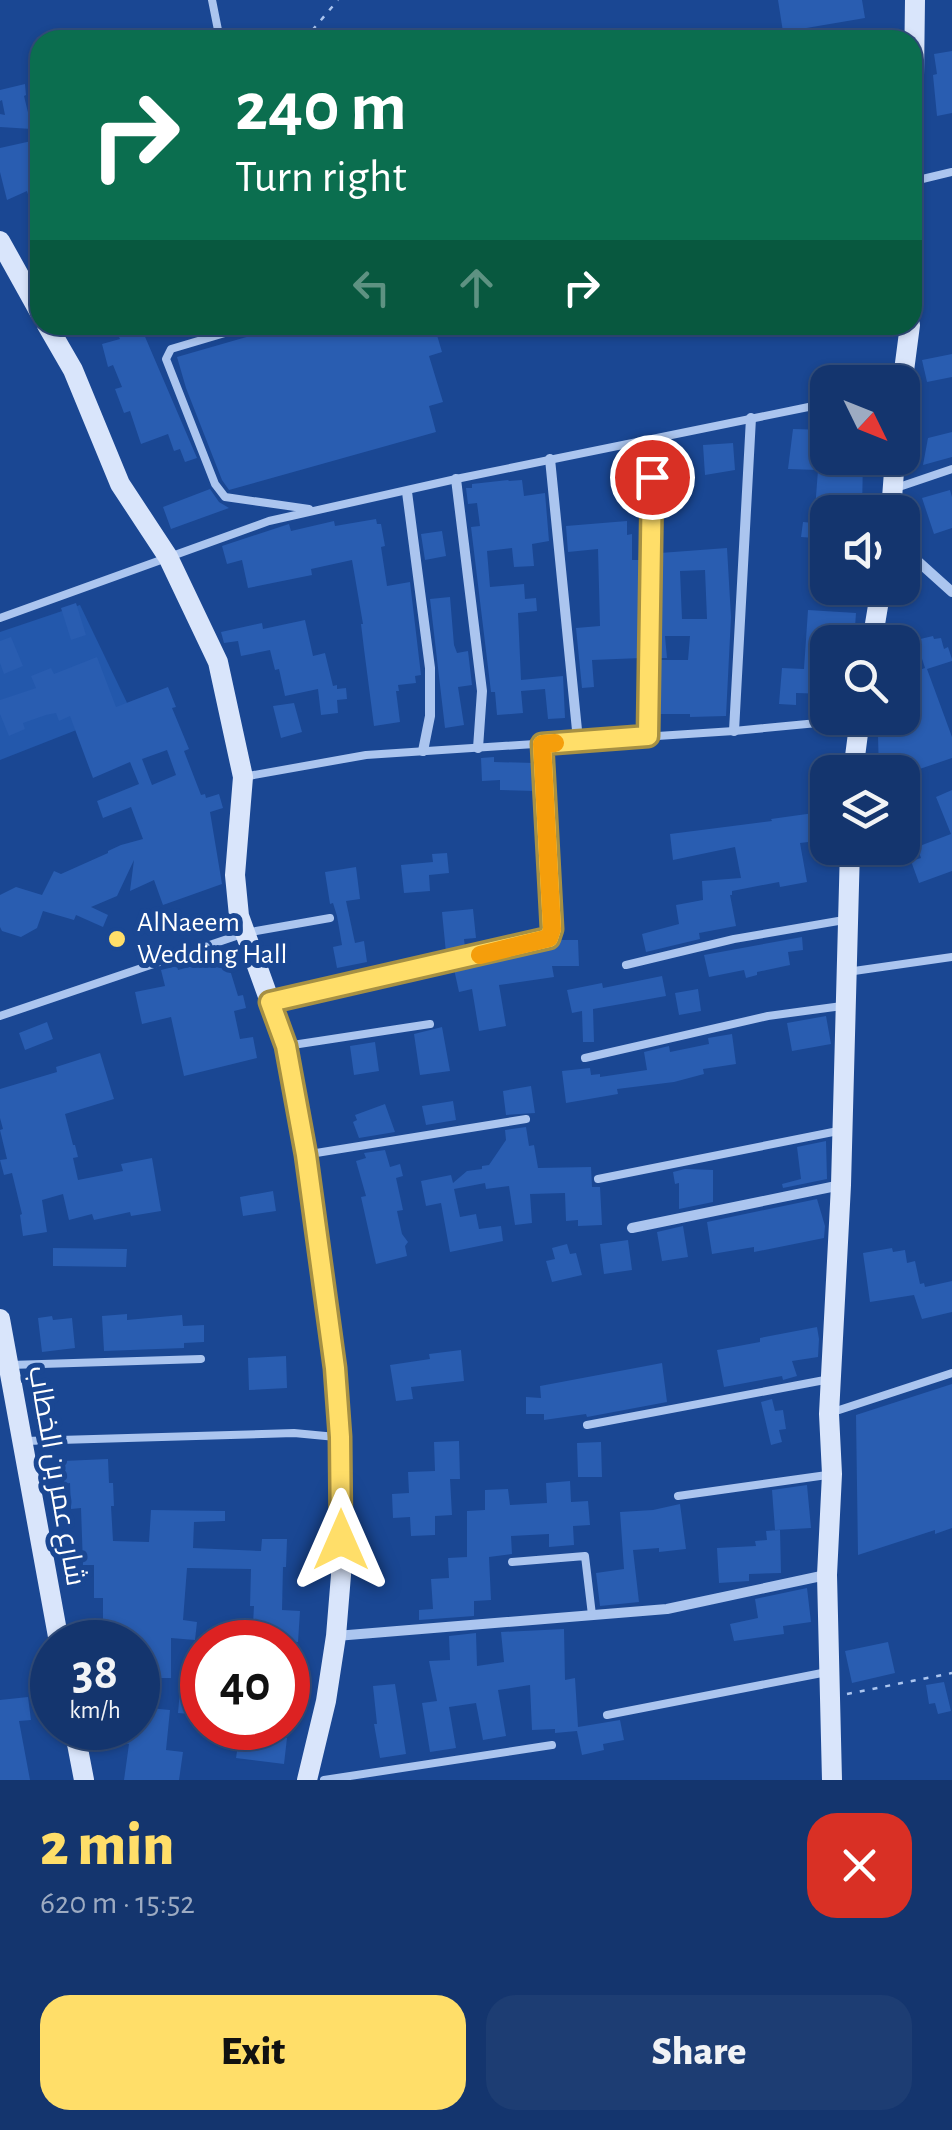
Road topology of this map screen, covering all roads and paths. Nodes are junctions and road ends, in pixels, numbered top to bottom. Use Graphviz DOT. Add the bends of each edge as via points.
graph roads {
  1 [pos="212,0"];
  2 [pos="338,0"];
  3 [pos="915,0"];
  4 [pos="218,30"];
  5 [pos="312,30"];
  6 [pos="915,30"];
  7 [pos="952,172"];
  8 [pos="922,179"];
  9 [pos="0,241"];
  10 [pos="7,270"];
  11 [pos="30,300"];
  12 [pos="53,335"];
  13 [pos="218,335"];
  14 [pos="909,335"];
  15 [pos="905,365"];
  16 [pos="810,407"];
  17 [pos="752,418"];
  18 [pos="653,440"];
  19 [pos="550,459"];
  20 [pos="952,469"];
  21 [pos="893,475"];
  22 [pos="456,478"];
  23 [pos="892,490"];
  24 [pos="406,492"];
  25 [pos="892,495"];
  26 [pos="318,510"];
  27 [pos="168,558"];
  28 [pos="920,563"];
  29 [pos="952,592"];
  30 [pos="0,618"];
  31 [pos="810,723"];
  32 [pos="734,731"];
  33 [pos="648,736"];
  34 [pos="578,740"];
  35 [pos="542,744"];
  36 [pos="478,748"];
  37 [pos="422,752"];
  38 [pos="243,777"];
  39 [pos="850,865"];
  40 [pos="330,918"];
  41 [pos="849,920"];
  42 [pos="245,933"];
  43 [pos="952,957"];
  44 [pos="626,965"];
  45 [pos="847,972"];
  46 [pos="270,1002"];
  47 [pos="846,1005"];
  48 [pos="0,1016"];
  49 [pos="430,1024"];
  50 [pos="286,1046"];
  51 [pos="585,1058"];
  52 [pos="526,1119"];
  53 [pos="842,1130"];
  54 [pos="306,1155"];
  55 [pos="598,1179"];
  56 [pos="841,1185"];
  57 [pos="632,1228"];
  58 [pos="0,1319"];
  59 [pos="201,1359"];
  60 [pos="8,1366"];
  61 [pos="952,1372"];
  62 [pos="830,1378"];
  63 [pos="829,1414"];
  64 [pos="587,1425"];
  65 [pos="340,1437"];
  66 [pos="22,1441"];
  67 [pos="832,1474"];
  68 [pos="678,1496"];
  69 [pos="512,1562"];
  70 [pos="827,1575"];
  71 [pos="592,1615"];
  72 [pos="55,1620"];
  73 [pos="336,1636"];
  74 [pos="832,1671"];
  75 [pos="952,1674"];
  76 [pos="831,1696"];
  77 [pos="607,1716"];
  78 [pos="552,1744"];
  79 [pos="78,1750"];
  80 [pos="84,1780"];
  81 [pos="307,1780"];
  82 [pos="324,1780"];
  83 [pos="832,1780"];
  1 -- 4 [label="lane"];
  2 -- 5 [label="path"];
  3 -- 6 [label="street"];
  7 -- 8 [label="lane"];
  9 -- 10 [label="street"];
  10 -- 11 [label="street"];
  12 -- 27 [label="street" via="120,484"];
  13 -- 26 [label="lane" via="171,349 166,359 215,484 225,497"];
  14 -- 15 [label="street"];
  16 -- 17 [label="lane"];
  17 -- 18 [label="lane"];
  17 -- 32 [label="street"];
  18 -- 19 [label="lane"];
  18 -- 33 [label="street"];
  19 -- 22 [label="lane"];
  19 -- 34 [label="street"];
  20 -- 23 [label="lane"];
  21 -- 23 [label="street"];
  22 -- 24 [label="lane"];
  22 -- 36 [label="street" via="482,690"];
  23 -- 25 [label="street"];
  24 -- 26 [label="lane"];
  24 -- 37 [label="street" via="430,668"];
  26 -- 27 [label="lane"];
  27 -- 30 [label="lane"];
  27 -- 38 [label="street" via="218,662"];
  28 -- 29 [label="street"];
  31 -- 32 [label="lane"];
  32 -- 33 [label="lane"];
  33 -- 34 [label="lane"];
  34 -- 35 [label="lane"];
  35 -- 36 [label="lane"];
  35 -- 46 [label="street" via="549,938"];
  36 -- 37 [label="lane"];
  37 -- 38 [label="lane" via="366,754"];
  38 -- 42 [label="street" via="235,874"];
  39 -- 41 [label="street"];
  40 -- 42 [label="lane"];
  41 -- 44 [label="lane"];
  41 -- 45 [label="street"];
  42 -- 46 [label="street"];
  42 -- 48 [label="lane"];
  43 -- 45 [label="lane"];
  45 -- 47 [label="street"];
  46 -- 50 [label="street"];
  47 -- 51 [label="lane"];
  47 -- 53 [label="street"];
  49 -- 50 [label="lane"];
  50 -- 54 [label="street"];
  52 -- 54 [label="lane"];
  53 -- 55 [label="lane"];
  53 -- 56 [label="street"];
  54 -- 65 [label="street"];
  56 -- 57 [label="street"];
  56 -- 62 [label="street"];
  58 -- 60 [label="street, شارع عمر بن الخطاب"];
  59 -- 60 [label="lane"];
  60 -- 66 [label="street, شارع عمر بن الخطاب"];
  61 -- 63 [label="lane"];
  62 -- 63 [label="street"];
  62 -- 64 [label="lane"];
  63 -- 67 [label="street"];
  65 -- 66 [label="lane"];
  65 -- 73 [label="street"];
  66 -- 72 [label="street, شارع عمر بن الخطاب"];
  67 -- 68 [label="lane"];
  67 -- 70 [label="street"];
  69 -- 71 [label="lane" via="584,1556"];
  70 -- 71 [label="street" via="667,1609"];
  70 -- 74 [label="street"];
  71 -- 73 [label="street"];
  73 -- 81 [label="street"];
  74 -- 76 [label="street"];
  74 -- 77 [label="lane"];
  75 -- 76 [label="path"];
  76 -- 83 [label="street"];
  78 -- 82 [label="lane"];
  79 -- 80 [label="street"];
}
